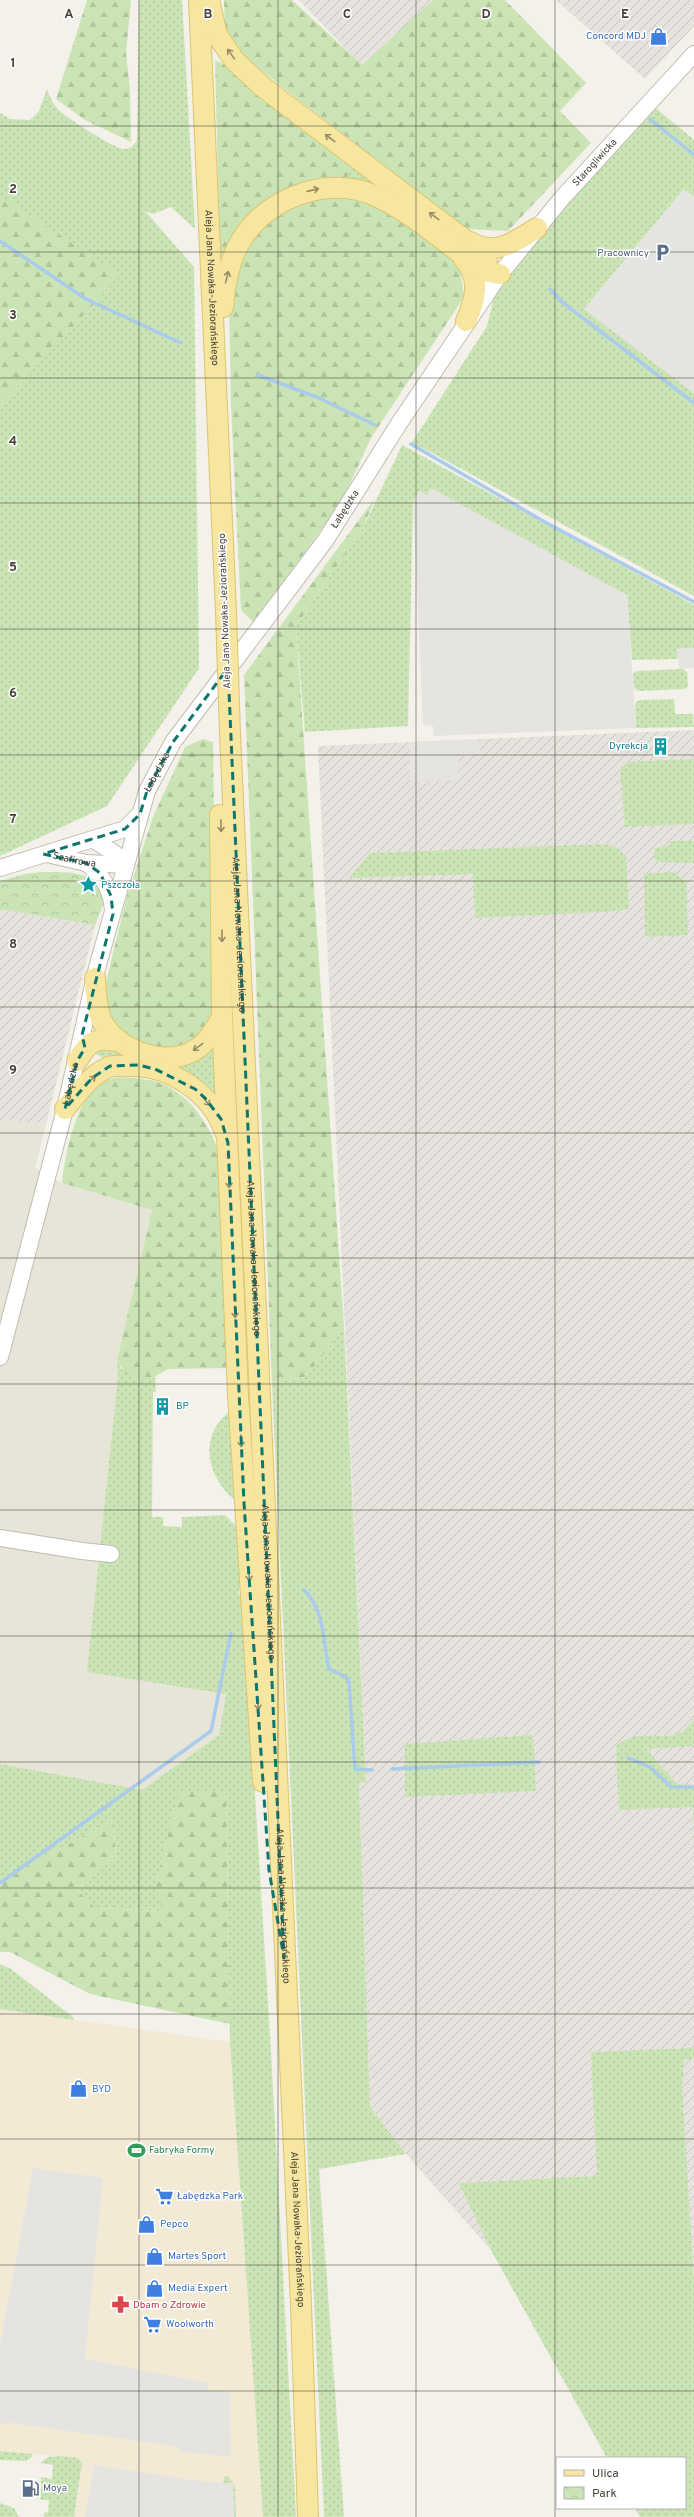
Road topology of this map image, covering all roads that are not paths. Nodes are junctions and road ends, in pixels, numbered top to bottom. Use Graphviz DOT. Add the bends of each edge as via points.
graph roads {
  1 [pos="199,0"];
  2 [pos="209,0"];
  3 [pos="694,54"];
  4 [pos="537,228"];
  5 [pos="461,246"];
  6 [pos="500,274"];
  7 [pos="466,321"];
  8 [pos="216,371"];
  9 [pos="230,734"];
  10 [pos="140,814"];
  11 [pos="94,840"];
  12 [pos="43,854"];
  13 [pos="86,863"];
  14 [pos="126,866"];
  15 [pos="0,868"];
  16 [pos="113,914"];
  17 [pos="95,978"];
  18 [pos="222,1017"];
  19 [pos="118,1041"];
  20 [pos="81,1048"];
  21 [pos="110,1066"];
  22 [pos="65,1109"];
  23 [pos="228,1143"];
  24 [pos="0,1357"];
  25 [pos="0,1538"];
  26 [pos="111,1554"];
  27 [pos="284,1958"];
  28 [pos="308,2517"];
  1 -- 8 [label="main road, Aleja Jana Nowaka-Jeziorańskiego"];
  5 -- 2 [label="main road, one-way" via="235,61 217,35"];
  3 -- 4 [label="street, Starogliwicka"];
  4 -- 5 [label="main road" via="496,250"];
  4 -- 6 [label="street, Starogliwicka"];
  5 -- 6 [label="main road"];
  5 -- 7 [label="main road" via="474,275 474,303"];
  8 -- 5 [label="main road, one-way" via="225,282 238,244 264,214 292,198 312,189 330,187 369,193"];
  6 -- 7 [label="street, Łabędzka"];
  7 -- 10 [label="street, Łabędzka" via="325,541 173,742 147,791"];
  8 -- 9 [label="main road, Aleja Jana Nowaka-Jeziorańskiego, bridge"];
  9 -- 18 [label="main road, one-way" via="219,753"];
  9 -- 27 [label="main road, Aleja Jana Nowaka-Jeziorańskiego"];
  10 -- 11 [label="street" via="125,829"];
  10 -- 14 [label="street, Łabędzka"];
  11 -- 12 [label="street"];
  11 -- 14 [label="street" via="114,853"];
  12 -- 13 [label="street, Szafirowa"];
  12 -- 15 [label="street, Szafirowa"];
  13 -- 14 [label="street, Szafirowa"];
  13 -- 16 [label="street" via="100,872 111,896"];
  14 -- 16 [label="street, Łabędzka"];
  16 -- 17 [label="street, Łabędzka"];
  17 -- 19 [label="main road" via="102,1020"];
  17 -- 20 [label="street, Łabędzka"];
  18 -- 19 [label="main road, one-way" via="208,1039 195,1050 173,1058 137,1050"];
  18 -- 23 [label="main road"];
  19 -- 20 [label="main road" via="103,1039"];
  20 -- 21 [label="main road" via="94,1060"];
  20 -- 22 [label="street, Łabędzka"];
  22 -- 21 [label="main road, one-way" via="92,1078"];
  21 -- 23 [label="main road, one-way" via="138,1065 155,1069 195,1089 220,1120"];
  22 -- 24 [label="street, Łabędzka"];
  23 -- 27 [label="main road, one-way" via="244,1503 269,1870"];
  25 -- 26 [label="street" via="82,1552"];
  27 -- 28 [label="main road, Aleja Jana Nowaka-Jeziorańskiego" via="301,2305"];
}
